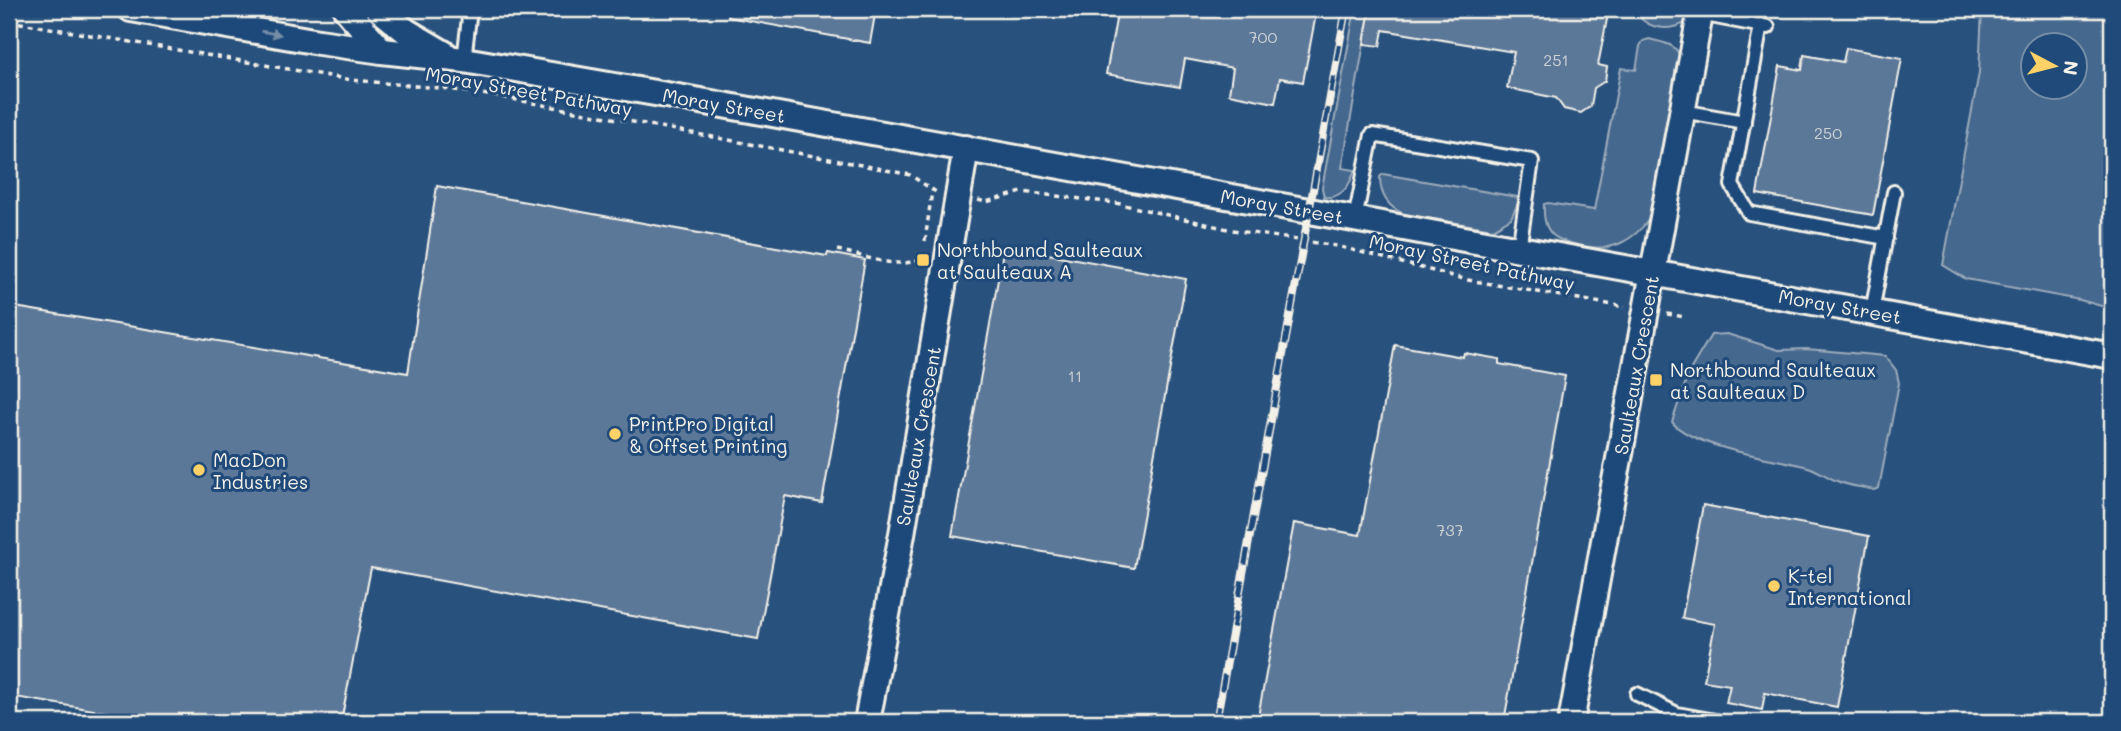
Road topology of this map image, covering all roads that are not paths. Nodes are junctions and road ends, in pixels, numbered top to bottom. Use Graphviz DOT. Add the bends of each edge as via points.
graph roads {
  1 [pos="131,9"];
  2 [pos="346,9"];
  3 [pos="379,9"];
  4 [pos="470,9"];
  5 [pos="1701,11"];
  6 [pos="382,51"];
  7 [pos="457,59"];
  8 [pos="1682,111"];
  9 [pos="1744,122"];
  10 [pos="966,148"];
  11 [pos="1894,192"];
  12 [pos="1355,219"];
  13 [pos="1886,238"];
  14 [pos="1519,249"];
  15 [pos="1652,272"];
  16 [pos="1872,312"];
  17 [pos="2112,356"];
  18 [pos="1637,694"];
  19 [pos="867,722"];
  20 [pos="1571,722"];
  21 [pos="1721,722"];
  1 -- 6 [label="street, Moray Street, one-way"];
  2 -- 6 [label="street"];
  3 -- 7 [label="street, Moray Street"];
  4 -- 7 [label="lane"];
  5 -- 8 [label="street, Saulteaux Crescent"];
  5 -- 9 [label="lane" via="1765,26"];
  6 -- 7 [label="street, Moray Street"];
  7 -- 10 [label="street, Moray Street"];
  8 -- 9 [label="lane"];
  8 -- 15 [label="street, Saulteaux Crescent"];
  9 -- 13 [label="lane" via="1732,185 1749,213"];
  10 -- 12 [label="street, Moray Street"];
  10 -- 19 [label="street, Saulteaux Crescent"];
  11 -- 13 [label="lane"];
  12 -- 14 [label="street, Moray Street"];
  12 -- 14 [label="lane" via="1372,135 1532,161"];
  13 -- 16 [label="lane"];
  14 -- 15 [label="street, Moray Street"];
  15 -- 16 [label="street, Moray Street"];
  15 -- 20 [label="street, Saulteaux Crescent"];
  16 -- 17 [label="street, Moray Street"];
  18 -- 21 [label="lane" via="1677,714"];
}
